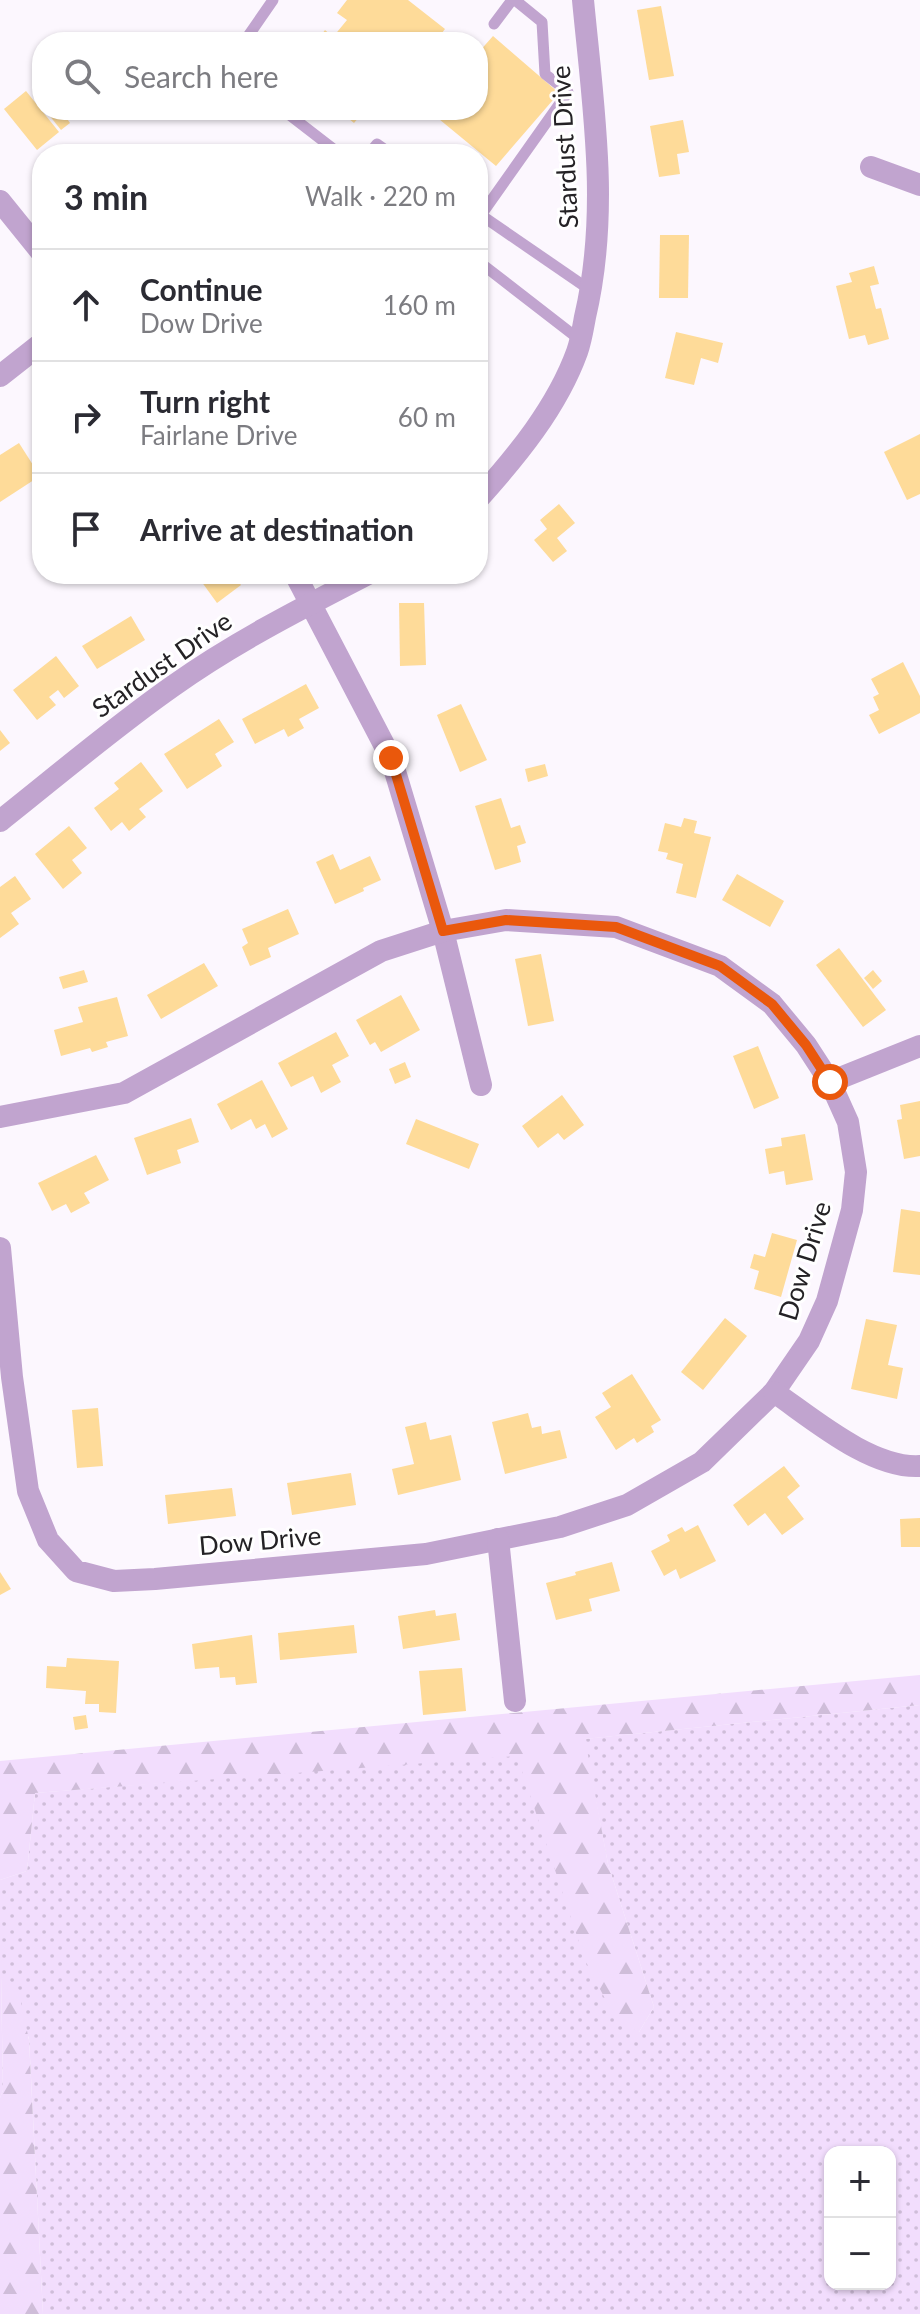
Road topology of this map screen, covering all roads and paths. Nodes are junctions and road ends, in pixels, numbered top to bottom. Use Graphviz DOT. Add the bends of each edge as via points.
graph roads {
  1 [pos="273,0"];
  2 [pos="514,0"];
  3 [pos="583,0"];
  4 [pos="494,24"];
  5 [pos="251,32"];
  6 [pos="296,120"];
  7 [pos="327,144"];
  8 [pos="871,167"];
  9 [pos="920,185"];
  10 [pos="0,201"];
  11 [pos="488,203"];
  12 [pos="488,219"];
  13 [pos="32,241"];
  14 [pos="488,269"];
  15 [pos="591,290"];
  16 [pos="580,340"];
  17 [pos="32,351"];
  18 [pos="0,376"];
  19 [pos="488,487"];
  20 [pos="301,584"];
  21 [pos="348,584"];
  22 [pos="311,603"];
  23 [pos="0,821"];
  24 [pos="443,931"];
  25 [pos="920,1046"];
  26 [pos="830,1082"];
  27 [pos="481,1085"];
  28 [pos="0,1117"];
  29 [pos="0,1248"];
  30 [pos="6,1377"];
  31 [pos="774,1392"];
  32 [pos="920,1466"];
  33 [pos="498,1539"];
  34 [pos="515,1701"];
  1 -- 5 [label="lane"];
  2 -- 4 [label="lane"];
  2 -- 11 [label="lane" via="542,22 545,74 568,92"];
  3 -- 15 [label="street, Stardust Drive" via="599,172 598,246"];
  6 -- 7 [label="lane"];
  8 -- 9 [label="street"];
  10 -- 13 [label="street"];
  12 -- 15 [label="lane"];
  14 -- 16 [label="lane"];
  15 -- 16 [label="street, Stardust Drive"];
  16 -- 19 [label="street, Stardust Drive" via="556,397"];
  17 -- 18 [label="street"];
  20 -- 22 [label="street"];
  21 -- 22 [label="street, Stardust Drive"];
  22 -- 23 [label="street, Stardust Drive" via="173,686"];
  22 -- 24 [label="street" via="391,758"];
  24 -- 26 [label="street, Dow Drive" via="506,920 616,927 720,966 772,1004"];
  24 -- 27 [label="street"];
  24 -- 28 [label="street, Dow Drive" via="381,951 124,1093"];
  25 -- 26 [label="street"];
  26 -- 31 [label="street, Dow Drive" via="848,1122 856,1172 852,1210 827,1301 809,1341"];
  29 -- 30 [label="street, Dow Drive"];
  30 -- 33 [label="street, Dow Drive" via="28,1491 48,1540 76,1571 114,1581 155,1579 426,1554"];
  31 -- 32 [label="street" via="879,1458"];
  31 -- 33 [label="street, Dow Drive" via="702,1462 627,1505 560,1527"];
  33 -- 34 [label="street"];
}
